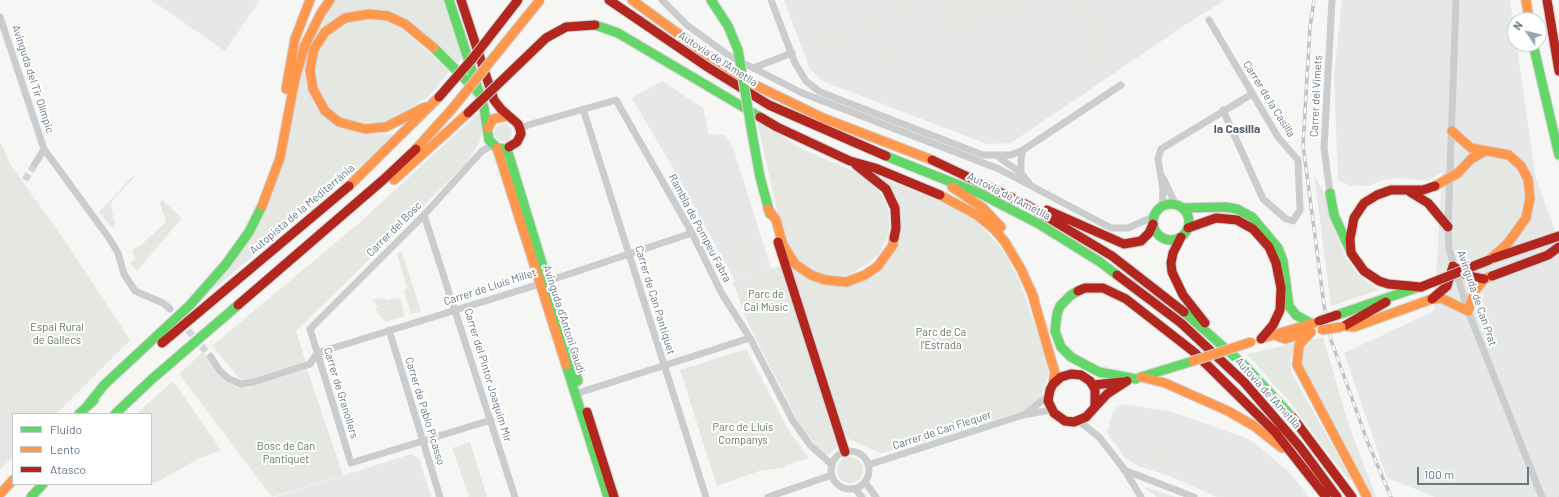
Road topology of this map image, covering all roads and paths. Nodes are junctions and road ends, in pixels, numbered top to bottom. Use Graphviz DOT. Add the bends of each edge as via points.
graph roads {
  1 [pos="310,0"];
  2 [pos="330,0"];
  3 [pos="449,0"];
  4 [pos="461,0"];
  5 [pos="518,0"];
  6 [pos="540,0"];
  7 [pos="609,0"];
  8 [pos="632,0"];
  9 [pos="662,0"];
  10 [pos="712,0"];
  11 [pos="772,0"];
  12 [pos="1332,0"];
  13 [pos="1456,0"];
  14 [pos="1526,0"];
  15 [pos="1547,0"];
  16 [pos="1528,12"];
  17 [pos="0,17"];
  18 [pos="1209,20"];
  19 [pos="1535,52"];
  20 [pos="792,53"];
  21 [pos="753,68"];
  22 [pos="1559,71"];
  23 [pos="1121,85"];
  24 [pos="479,93"];
  25 [pos="1252,94"];
  26 [pos="439,97"];
  27 [pos="583,109"];
  28 [pos="1223,110"];
  29 [pos="507,116"];
  30 [pos="488,128"];
  31 [pos="520,129"];
  32 [pos="1452,131"];
  33 [pos="285,138"];
  34 [pos="499,147"];
  35 [pos="44,149"];
  36 [pos="1023,150"];
  37 [pos="1485,151"];
  38 [pos="1559,155"];
  39 [pos="997,156"];
  40 [pos="850,161"];
  41 [pos="35,164"];
  42 [pos="1160,170"];
  43 [pos="1021,173"];
  44 [pos="933,174"];
  45 [pos="1451,178"];
  46 [pos="1032,186"];
  47 [pos="1407,191"];
  48 [pos="1330,194"];
  49 [pos="1027,205"];
  50 [pos="1162,206"];
  51 [pos="1179,207"];
  52 [pos="768,209"];
  53 [pos="424,215"];
  54 [pos="1153,221"];
  55 [pos="1448,227"];
  56 [pos="1188,228"];
  57 [pos="692,233"];
  58 [pos="1181,237"];
  59 [pos="1555,237"];
  60 [pos="1556,249"];
  61 [pos="1351,253"];
  62 [pos="629,254"];
  63 [pos="1489,260"];
  64 [pos="1453,266"];
  65 [pos="1484,279"];
  66 [pos="543,282"];
  67 [pos="1421,287"];
  68 [pos="1391,297"];
  69 [pos="1034,298"];
  70 [pos="1432,300"];
  71 [pos="170,308"];
  72 [pos="456,310"];
  73 [pos="1468,311"];
  74 [pos="1313,326"];
  75 [pos="1342,326"];
  76 [pos="310,329"];
  77 [pos="389,330"];
  78 [pos="164,337"];
  79 [pos="750,338"];
  80 [pos="1261,339"];
  81 [pos="195,342"];
  82 [pos="1222,344"];
  83 [pos="317,353"];
  84 [pos="211,357"];
  85 [pos="664,365"];
  86 [pos="1139,378"];
  87 [pos="1126,382"];
  88 [pos="1053,384"];
  89 [pos="1093,385"];
  90 [pos="578,393"];
  91 [pos="1048,396"];
  92 [pos="1095,406"];
  93 [pos="1051,410"];
  94 [pos="80,413"];
  95 [pos="116,413"];
  96 [pos="1023,416"];
  97 [pos="491,420"];
  98 [pos="1079,421"];
  99 [pos="423,442"];
  100 [pos="845,452"];
  101 [pos="832,465"];
  102 [pos="868,465"];
  103 [pos="1306,469"];
  104 [pos="1124,470"];
  105 [pos="832,475"];
  106 [pos="12,481"];
  107 [pos="865,482"];
  108 [pos="42,485"];
  109 [pos="855,489"];
  110 [pos="0,494"];
  111 [pos="781,495"];
  112 [pos="31,497"];
  113 [pos="440,497"];
  114 [pos="515,497"];
  115 [pos="608,497"];
  116 [pos="614,497"];
  117 [pos="706,497"];
  118 [pos="768,497"];
  119 [pos="862,497"];
  120 [pos="876,497"];
  121 [pos="1142,497"];
  122 [pos="1194,497"];
  123 [pos="1326,497"];
  124 [pos="1337,497"];
  125 [pos="1352,497"];
  126 [pos="1367,497"];
  127 [pos="1542,497"];
  1 -- 33 [label="main road" via="291,57 284,109"];
  2 -- 33 [label="main road" via="311,31 299,63"];
  3 -- 24 [label="main road"];
  4 -- 29 [label="main road" via="494,100"];
  5 -- 26 [label="main road, Autopista de la Mediterrània, bridge"];
  6 -- 81 [label="main road, bridge" via="452,109 412,152"];
  7 -- 44 [label="main road, Autovia de l'Ametlla" via="769,105"];
  8 -- 49 [label="main road, Autovia de l'Ametlla" via="705,53 749,82 781,99 941,164"];
  9 -- 21 [label="street" via="687,25 728,55"];
  10 -- 52 [label="main road, bridge" via="728,26 738,50"];
  11 -- 20 [label="street"];
  12 -- 48 [label="street, Carrer del Vimets" via="1324,148"];
  13 -- 32 [label="street, Avinguda de Can Prat"];
  14 -- 16 [label="main road"];
  15 -- 22 [label="main road"];
  17 -- 35 [label="street, Avinguda del Tir Olímpic"];
  18 -- 25 [label="street, Carrer de la Casilla"];
  19 -- 38 [label="main road"];
  20 -- 21 [label="street"];
  20 -- 39 [label="street" via="806,81 820,92 983,155"];
  21 -- 46 [label="street" via="802,93 999,169"];
  23 -- 36 [label="street"];
  24 -- 26 [label="main road" via="454,65 422,36 388,16 369,14 346,18 325,32 314,50 310,70 314,93 325,111 347,126 365,129 386,127 417,112"];
  24 -- 30 [label="main road"];
  25 -- 28 [label="street"];
  25 -- 28 [label="street, Carrer de la Casilla" via="1278,137 1298,160 1300,210 1293,221 1286,219 1263,199"];
  26 -- 78 [label="main road, Autopista de la Mediterrània" via="344,190"];
  27 -- 31 [label="street"];
  27 -- 57 [label="street, Rambla de Pompeu Fabra" via="616,100"];
  27 -- 62 [label="street, Carrer de Can Pantiquet"];
  28 -- 42 [label="street" via="1161,149 1158,159"];
  29 -- 30 [label="main road" via="494,119"];
  29 -- 31 [label="main road" via="518,124"];
  30 -- 34 [label="main road" via="487,134"];
  31 -- 34 [label="main road" via="518,142"];
  32 -- 37 [label="main road" via="1471,148"];
  32 -- 45 [label="street, Avinguda de Can Prat"];
  33 -- 78 [label="main road" via="271,187 249,232"];
  34 -- 53 [label="street, Carrer del Bosc" via="482,151"];
  34 -- 66 [label="main road, Avinguda d'Antoni Gaudí"];
  35 -- 41 [label="street, Avinguda del Tir Olímpic"];
  35 -- 71 [label="street, Avinguda del Tir Olímpic" via="110,238 118,253 124,274 135,291"];
  36 -- 39 [label="street" via="1011,155"];
  36 -- 43 [label="street"];
  37 -- 45 [label="main road" via="1471,159"];
  37 -- 63 [label="main road" via="1508,155 1521,166 1528,179 1530,198 1526,218 1521,227"];
  39 -- 43 [label="street"];
  40 -- 52 [label="main road" via="886,189 895,208 896,228 893,245 878,266 865,276 846,282 825,280 811,275 796,264 783,245 776,220"];
  40 -- 69 [label="main road" via="900,178 977,215 1005,242"];
  40 -- 81 [label="main road, bridge" via="777,126 618,33 595,25 566,27 546,38 413,164 279,279 217,329"];
  42 -- 50 [label="street"];
  42 -- 51 [label="street"];
  43 -- 46 [label="street"];
  44 -- 69 [label="main road" via="983,208 1004,231 1013,243"];
  44 -- 124 [label="main road, Autovia de l'Ametlla" via="969,188 1039,224 1100,262 1160,306 1224,362 1248,387 1300,446"];
  45 -- 47 [label="main road" via="1428,189"];
  45 -- 55 [label="street, Avinguda de Can Prat"];
  46 -- 54 [label="street" via="1111,228 1128,228"];
  47 -- 55 [label="main road" via="1428,203"];
  47 -- 61 [label="main road" via="1384,192 1361,206 1351,228"];
  48 -- 61 [label="main road" via="1334,215"];
  49 -- 54 [label="main road" via="1062,215 1124,244 1136,244 1141,241 1149,233"];
  49 -- 82 [label="main road, Autovia de l'Ametlla" via="1135,273"];
  50 -- 51 [label="main road" via="1169,204"];
  50 -- 54 [label="main road" via="1156,211"];
  51 -- 56 [label="main road" via="1188,215"];
  51 -- 74 [label="main road" via="1237,209 1258,222 1270,235 1283,260 1289,306 1296,315"];
  52 -- 100 [label="main road"];
  53 -- 72 [label="street, Carrer del Pintor Joaquim Mir"];
  53 -- 76 [label="street, Carrer del Bosc"];
  54 -- 58 [label="main road" via="1155,232 1165,240"];
  55 -- 64 [label="street, Avinguda de Can Prat"];
  56 -- 58 [label="main road"];
  56 -- 80 [label="main road" via="1216,218 1237,220 1254,229 1269,247 1276,263 1281,288 1280,310 1273,325"];
  57 -- 62 [label="street, Carrer de Lluís Millet"];
  57 -- 79 [label="street, Rambla de Pompeu Fabra" via="722,294"];
  58 -- 82 [label="main road" via="1173,253 1172,272 1183,295"];
  59 -- 63 [label="main road"];
  60 -- 65 [label="main road"];
  61 -- 67 [label="main road" via="1364,271 1379,281"];
  62 -- 66 [label="street, Carrer de Lluís Millet"];
  62 -- 85 [label="street, Carrer de Can Pantiquet"];
  63 -- 67 [label="main road, bridge"];
  64 -- 65 [label="main road" via="1468,276"];
  64 -- 70 [label="main road" via="1447,286"];
  64 -- 73 [label="street, Avinguda de Can Prat"];
  65 -- 73 [label="main road" via="1475,291"];
  66 -- 72 [label="street, Carrer de Lluís Millet"];
  66 -- 90 [label="main road, Avinguda d'Antoni Gaudí"];
  67 -- 68 [label="main road"];
  68 -- 74 [label="main road, bridge"];
  68 -- 75 [label="main road" via="1381,306"];
  69 -- 88 [label="main road" via="1053,363"];
  70 -- 73 [label="main road" via="1441,298"];
  70 -- 75 [label="main road" via="1354,327"];
  72 -- 77 [label="street, Carrer de Lluís Millet"];
  72 -- 97 [label="street, Carrer del Pintor Joaquim Mir"];
  73 -- 127 [label="street, Avinguda de Can Prat"];
  74 -- 75 [label="main road, bridge" via="1322,330"];
  74 -- 80 [label="main road" via="1285,339 1275,335"];
  74 -- 126 [label="main road" via="1299,345 1297,365"];
  76 -- 83 [label="street, Carrer de Granollers"];
  77 -- 83 [label="street, Carrer de Lluís Millet"];
  77 -- 99 [label="street, Carrer de Pablo Picasso"];
  78 -- 94 [label="main road, Autopista de la Mediterrània" via="137,360 107,392"];
  79 -- 85 [label="street"];
  79 -- 101 [label="street, Rambla de Pompeu Fabra" via="793,422 810,445"];
  80 -- 86 [label="main road, bridge"];
  81 -- 95 [label="main road"];
  82 -- 125 [label="main road, Autovia de l'Ametlla" via="1289,413"];
  83 -- 84 [label="street" via="310,364 241,384 229,379 219,370"];
  83 -- 99 [label="street, Carrer de Granollers" via="351,463"];
  85 -- 90 [label="street"];
  85 -- 117 [label="street, Carrer de Can Pantiquet"];
  86 -- 87 [label="main road"];
  86 -- 103 [label="main road" via="1165,384 1228,411 1254,426"];
  86 -- 103 [label="main road" via="1099,372 1071,357 1061,347 1055,331 1057,314 1060,306 1071,295 1085,288 1094,287 1103,288 1126,299 1210,367 1270,427"];
  87 -- 89 [label="main road"];
  87 -- 92 [label="main road" via="1107,394"];
  88 -- 89 [label="main road" via="1061,377 1071,374 1081,375"];
  88 -- 91 [label="main road"];
  89 -- 92 [label="main road"];
  90 -- 115 [label="main road, Avinguda d'Antoni Gaudí"];
  90 -- 116 [label="main road, Avinguda d'Antoni Gaudí"];
  91 -- 93 [label="main road"];
  91 -- 96 [label="street, Carrer de Can Flequer"];
  92 -- 98 [label="main road" via="1090,414"];
  93 -- 96 [label="street, Carrer de Can Flequer"];
  93 -- 98 [label="main road" via="1065,421"];
  96 -- 102 [label="street, Carrer de Can Flequer"];
  97 -- 99 [label="street"];
  97 -- 114 [label="street, Carrer del Pintor Joaquim Mir"];
  98 -- 104 [label="street" via="1099,437"];
  99 -- 113 [label="street, Carrer de Pablo Picasso"];
  100 -- 101 [label="street" via="835,459"];
  100 -- 102 [label="street" via="857,453"];
  101 -- 105 [label="street"];
  102 -- 107 [label="street" via="868,477"];
  103 -- 123 [label="main road"];
  104 -- 121 [label="street"];
  104 -- 122 [label="street"];
  105 -- 109 [label="street" via="840,487"];
  105 -- 111 [label="street"];
  106 -- 110 [label="main road"];
  107 -- 109 [label="street"];
  107 -- 120 [label="street"];
  108 -- 112 [label="main road"];
  109 -- 119 [label="street"];
  111 -- 118 [label="street"];
}
